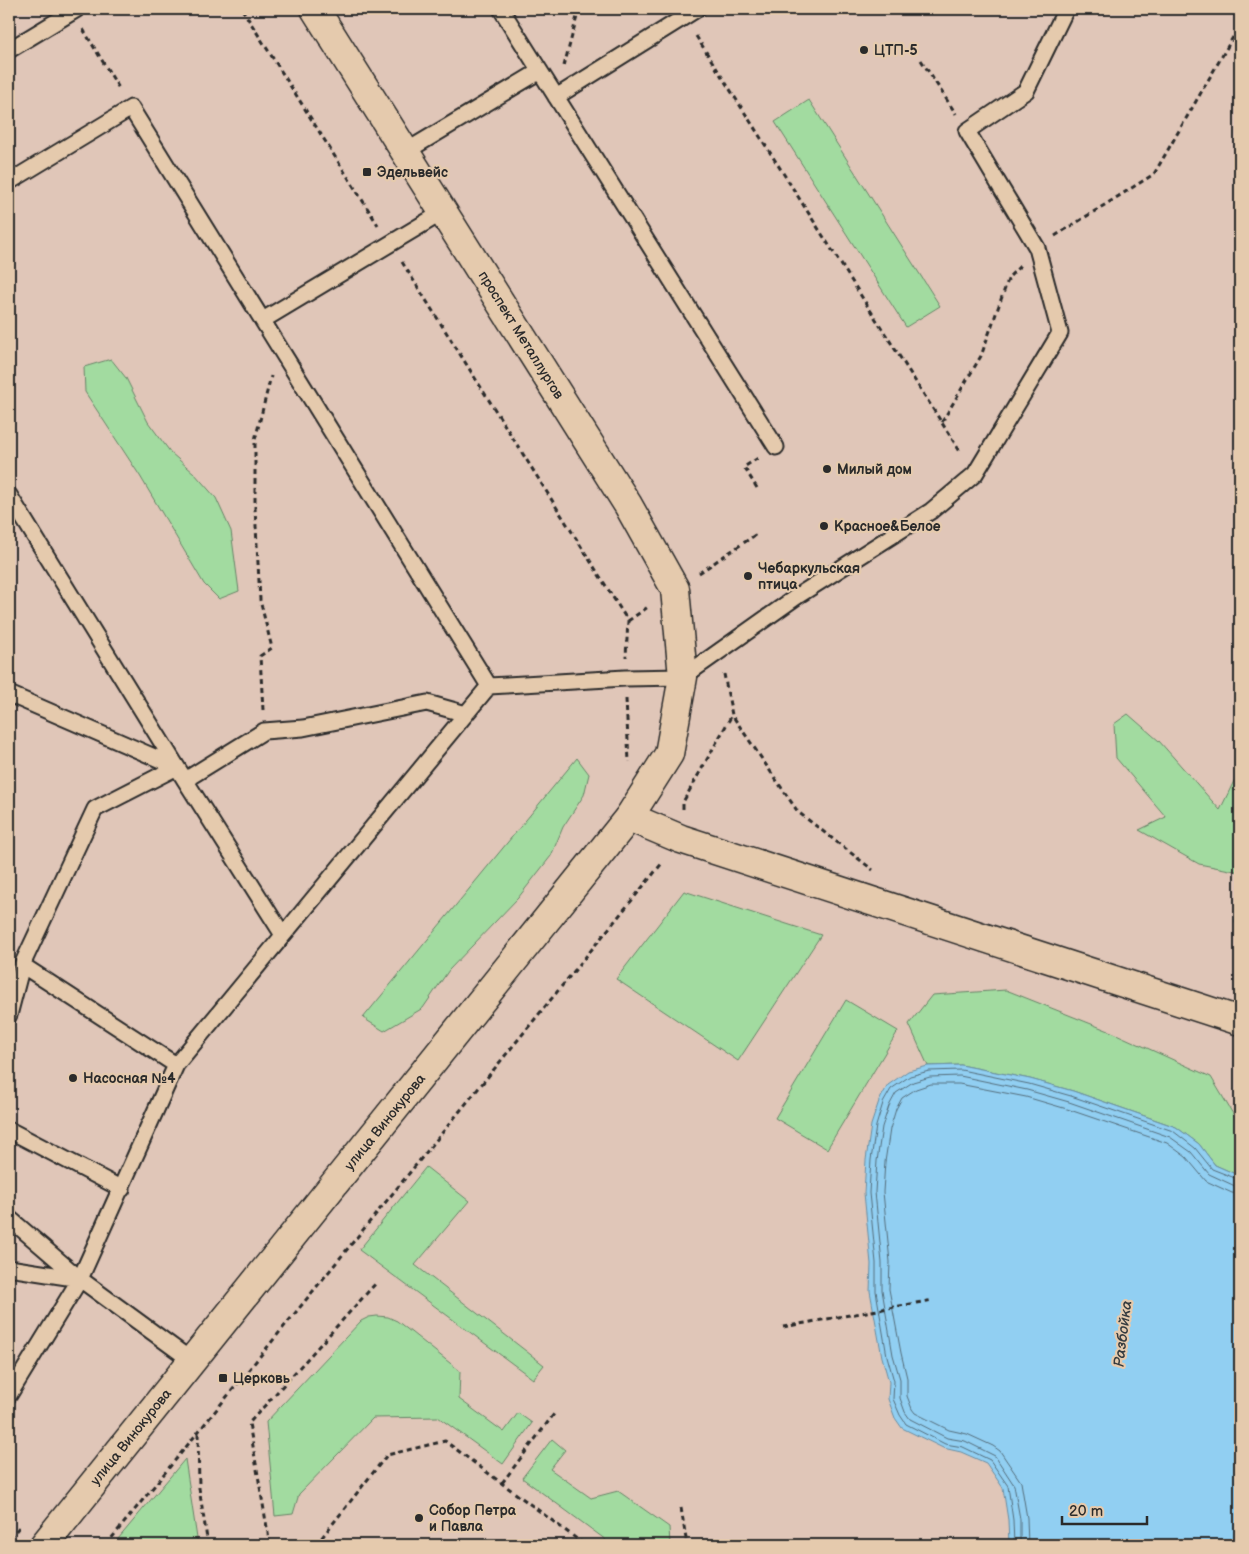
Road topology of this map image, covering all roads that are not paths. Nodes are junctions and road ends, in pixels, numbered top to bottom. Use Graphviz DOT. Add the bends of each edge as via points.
graph roads {
  1 [pos="315,9"];
  2 [pos="501,9"];
  3 [pos="698,9"];
  4 [pos="1066,9"];
  5 [pos="75,10"];
  6 [pos="9,50"];
  7 [pos="540,70"];
  8 [pos="556,96"];
  9 [pos="405,152"];
  10 [pos="9,182"];
  11 [pos="443,212"];
  12 [pos="263,320"];
  13 [pos="776,447"];
  14 [pos="9,495"];
  15 [pos="683,677"];
  16 [pos="489,686"];
  17 [pos="9,694"];
  18 [pos="466,714"];
  19 [pos="181,774"];
  20 [pos="630,817"];
  21 [pos="283,935"];
  22 [pos="22,965"];
  23 [pos="9,1015"];
  24 [pos="1240,1021"];
  25 [pos="176,1065"];
  26 [pos="9,1130"];
  27 [pos="122,1189"];
  28 [pos="9,1218"];
  29 [pos="9,1268"];
  30 [pos="80,1279"];
  31 [pos="192,1362"];
  32 [pos="9,1395"];
  33 [pos="44,1545"];
  1 -- 9 [label="street, проспект Металлургов"];
  2 -- 7 [label="lane"];
  3 -- 8 [label="lane"];
  4 -- 15 [label="lane" via="1026,91 967,131 1037,248 1060,333 975,474 931,511 799,595"];
  5 -- 6 [label="lane"];
  7 -- 8 [label="lane"];
  7 -- 9 [label="lane"];
  8 -- 13 [label="lane"];
  9 -- 11 [label="street, проспект Металлургов"];
  10 -- 12 [label="lane" via="131,108"];
  11 -- 12 [label="lane"];
  11 -- 15 [label="street, проспект Металлургов" via="628,505 675,589"];
  12 -- 16 [label="lane"];
  14 -- 19 [label="lane"];
  15 -- 16 [label="lane"];
  15 -- 20 [label="street, улица Винокурова" via="669,754"];
  16 -- 18 [label="lane"];
  17 -- 19 [label="lane"];
  18 -- 19 [label="lane" via="427,703 303,728 264,731"];
  18 -- 21 [label="lane"];
  19 -- 21 [label="lane"];
  19 -- 22 [label="lane" via="96,809"];
  20 -- 24 [label="street" via="681,839"];
  20 -- 31 [label="street, улица Винокурова"];
  21 -- 25 [label="lane"];
  22 -- 23 [label="lane"];
  22 -- 25 [label="lane"];
  25 -- 27 [label="lane"];
  26 -- 27 [label="lane"];
  27 -- 30 [label="lane"];
  28 -- 30 [label="lane"];
  29 -- 30 [label="lane"];
  30 -- 31 [label="lane"];
  30 -- 32 [label="lane"];
  31 -- 33 [label="street, улица Винокурова"];
}
